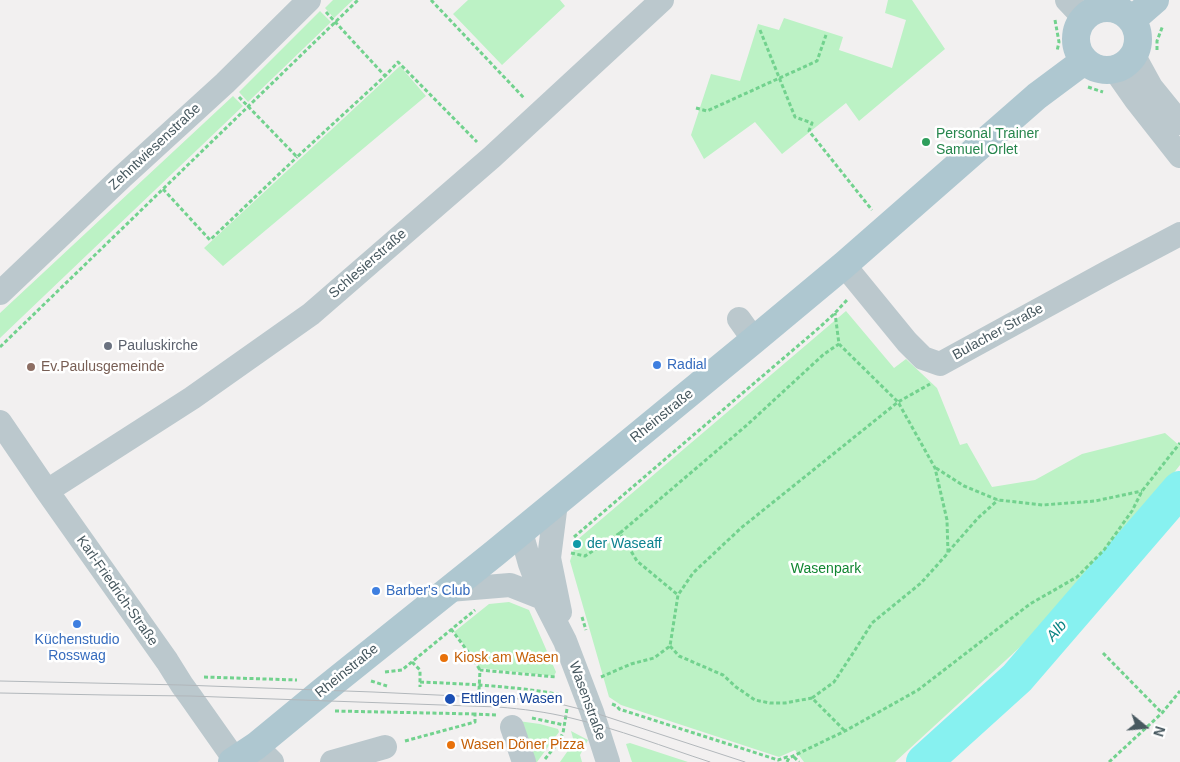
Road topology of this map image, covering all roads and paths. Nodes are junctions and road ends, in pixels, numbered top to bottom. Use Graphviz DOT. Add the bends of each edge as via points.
graph roads {
  1 [pos="358,0"];
  2 [pos="431,0"];
  3 [pos="662,0"];
  4 [pos="1155,0"];
  5 [pos="317,6"];
  6 [pos="1068,11"];
  7 [pos="1132,20"];
  8 [pos="335,22"];
  9 [pos="760,30"];
  10 [pos="826,35"];
  11 [pos="1056,52"];
  12 [pos="1119,73"];
  13 [pos="1084,74"];
  14 [pos="385,76"];
  15 [pos="779,79"];
  16 [pos="225,82"];
  17 [pos="248,107"];
  18 [pos="696,108"];
  19 [pos="538,113"];
  20 [pos="1180,122"];
  21 [pos="1180,156"];
  22 [pos="296,157"];
  23 [pos="492,157"];
  24 [pos="163,189"];
  25 [pos="886,228"];
  26 [pos="1180,234"];
  27 [pos="844,266"];
  28 [pos="0,293"];
  29 [pos="835,313"];
  30 [pos="839,344"];
  31 [pos="0,347"];
  32 [pos="940,364"];
  33 [pos="898,402"];
  34 [pos="0,422"];
  35 [pos="1180,443"];
  36 [pos="935,468"];
  37 [pos="1142,491"];
  38 [pos="47,492"];
  39 [pos="998,500"];
  40 [pos="556,503"];
  41 [pos="522,532"];
  42 [pos="620,533"];
  43 [pos="569,541"];
  44 [pos="564,553"];
  45 [pos="948,553"];
  46 [pos="450,590"];
  47 [pos="678,595"];
  48 [pos="543,598"];
  49 [pos="482,605"];
  50 [pos="451,629"];
  51 [pos="565,641"];
  52 [pos="670,646"];
  53 [pos="1103,653"];
  54 [pos="412,662"];
  55 [pos="480,670"];
  56 [pos="377,673"];
  57 [pos="176,676"];
  58 [pos="335,681"];
  59 [pos="420,682"];
  60 [pos="479,685"];
  61 [pos="570,686"];
  62 [pos="420,687"];
  63 [pos="479,690"];
  64 [pos="1180,690"];
  65 [pos="812,698"];
  66 [pos="607,703"];
  67 [pos="300,710"];
  68 [pos="1162,713"];
  69 [pos="476,714"];
  70 [pos="513,720"];
  71 [pos="564,725"];
  72 [pos="845,731"];
  73 [pos="557,744"];
  74 [pos="385,747"];
  75 [pos="794,757"];
  76 [pos="249,758"];
  77 [pos="788,760"];
  78 [pos="332,762"];
  79 [pos="524,762"];
  80 [pos="543,762"];
  81 [pos="608,762"];
  82 [pos="799,762"];
  83 [pos="1109,762"];
  1 -- 8 [label="path"];
  2 -- 19 [label="path"];
  3 -- 19 [label="street, Schlesierstraße"];
  4 -- 7 [label="main road"];
  5 -- 8 [label="path"];
  5 -- 16 [label="street, Zehntwiesenstraße"];
  6 -- 7 [label="main road" via="1092,12 1112,8"];
  6 -- 11 [label="path"];
  6 -- 13 [label="main road" via="1077,31 1076,41"];
  7 -- 12 [label="main road" via="1137,29 1137,49"];
  8 -- 14 [label="path"];
  8 -- 17 [label="path"];
  9 -- 15 [label="path"];
  10 -- 15 [label="path" via="817,61"];
  12 -- 13 [label="path"];
  12 -- 13 [label="main road" via="1089,66"];
  12 -- 20 [label="street" via="1151,88"];
  12 -- 21 [label="street"];
  13 -- 25 [label="main road, Rheinstraße" via="1037,96"];
  14 -- 22 [label="path"];
  14 -- 23 [label="path" via="398,62"];
  15 -- 18 [label="path" via="707,111"];
  15 -- 25 [label="path" via="795,117 812,123 809,131"];
  16 -- 17 [label="path"];
  16 -- 28 [label="street, Zehntwiesenstraße"];
  17 -- 22 [label="path"];
  17 -- 24 [label="path"];
  19 -- 23 [label="street, Schlesierstraße"];
  22 -- 24 [label="path" via="210,240"];
  23 -- 38 [label="street, Schlesierstraße" via="311,314 192,398"];
  24 -- 31 [label="path"];
  25 -- 27 [label="main road, Rheinstraße"];
  26 -- 32 [label="street, Bulacher Straße"];
  27 -- 29 [label="path" via="848,298"];
  27 -- 32 [label="street, Bulacher Straße" via="907,342 923,358"];
  27 -- 40 [label="main road, Rheinstraße" via="747,330"];
  29 -- 30 [label="path"];
  29 -- 43 [label="path"];
  30 -- 33 [label="path"];
  30 -- 42 [label="path"];
  32 -- 33 [label="path" via="940,378"];
  33 -- 36 [label="path"];
  33 -- 47 [label="path" via="741,528 693,573"];
  34 -- 38 [label="street, Karl-Friedrich-Straße"];
  35 -- 37 [label="path"];
  36 -- 39 [label="path" via="964,486"];
  36 -- 45 [label="path" via="947,520"];
  37 -- 39 [label="path" via="1095,501 1043,505"];
  37 -- 72 [label="path" via="1104,550 1077,577 1030,604 918,690"];
  38 -- 57 [label="street, Karl-Friedrich-Straße"];
  39 -- 45 [label="path"];
  40 -- 41 [label="main road, Rheinstraße"];
  40 -- 51 [label="street, Wasenstraße" via="549,558"];
  41 -- 46 [label="main road, Rheinstraße"];
  41 -- 48 [label="street, Wasenstraße"];
  42 -- 44 [label="path" via="586,556"];
  42 -- 47 [label="path" via="637,561"];
  45 -- 65 [label="path" via="921,583 887,614 872,623 834,682"];
  46 -- 48 [label="street" via="510,585"];
  46 -- 58 [label="main road, Rheinstraße"];
  47 -- 52 [label="path"];
  48 -- 51 [label="street, Wasenstraße"];
  49 -- 50 [label="path"];
  50 -- 54 [label="path"];
  50 -- 55 [label="path"];
  51 -- 61 [label="street, Wasenstraße"];
  52 -- 61 [label="path" via="654,658"];
  52 -- 65 [label="path" via="679,656 723,675 755,700 785,703"];
  53 -- 68 [label="path"];
  54 -- 56 [label="path" via="402,670"];
  54 -- 59 [label="path" via="420,670"];
  55 -- 60 [label="path"];
  55 -- 61 [label="path"];
  57 -- 58 [label="path"];
  57 -- 76 [label="street, Karl-Friedrich-Straße"];
  58 -- 67 [label="main road, Rheinstraße"];
  59 -- 60 [label="path"];
  59 -- 62 [label="path"];
  60 -- 61 [label="path" via="527,689"];
  60 -- 63 [label="path"];
  61 -- 81 [label="street, Wasenstraße" via="592,712"];
  64 -- 68 [label="path"];
  65 -- 72 [label="path"];
  66 -- 77 [label="path" via="778,760 787,757"];
  67 -- 69 [label="path"];
  67 -- 76 [label="main road, Rheinstraße"];
  68 -- 83 [label="path"];
  69 -- 70 [label="path"];
  69 -- 74 [label="path" via="476,722"];
  70 -- 71 [label="path"];
  70 -- 79 [label="street"];
  72 -- 75 [label="path"];
  73 -- 80 [label="path"];
  74 -- 78 [label="street"];
  75 -- 77 [label="path"];
  75 -- 82 [label="path"];
}
